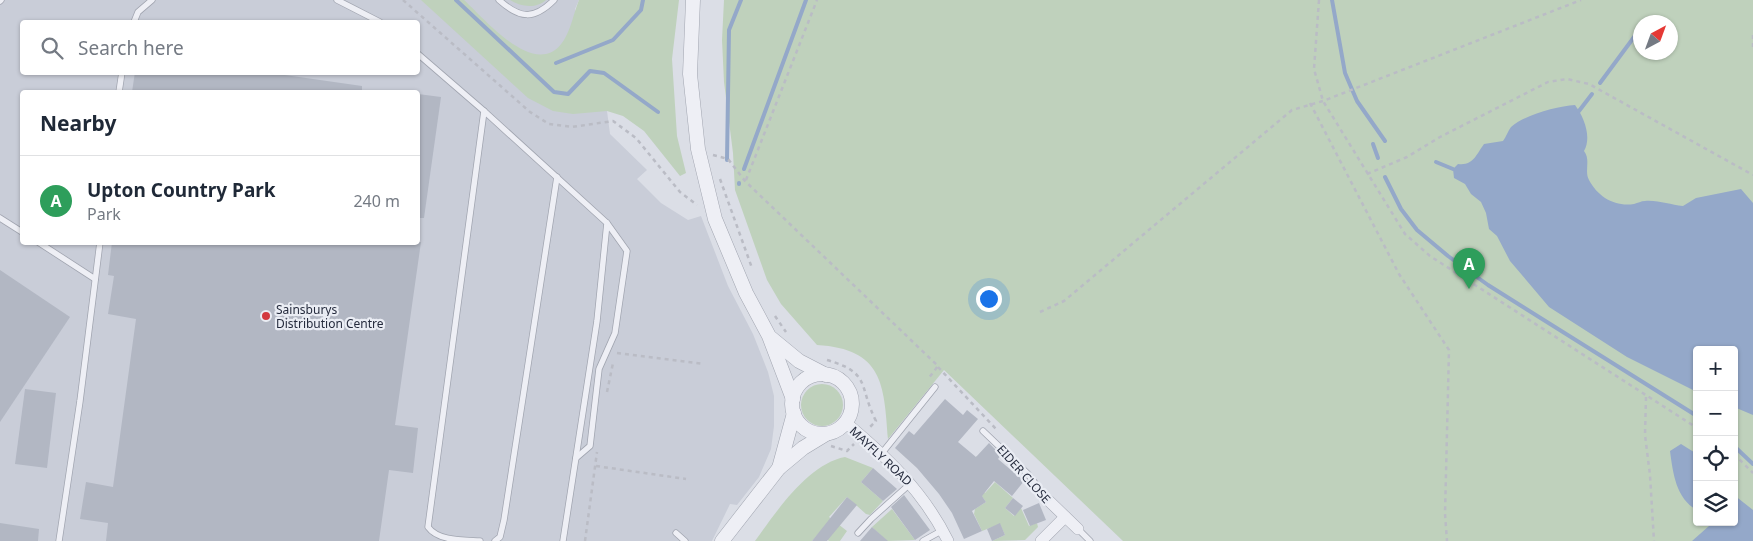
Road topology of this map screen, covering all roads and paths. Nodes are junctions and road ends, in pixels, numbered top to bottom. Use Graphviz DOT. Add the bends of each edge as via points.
graph roads {
  1 [pos="152,0"];
  2 [pos="337,0"];
  3 [pos="402,0"];
  4 [pos="499,0"];
  5 [pos="554,0"];
  6 [pos="693,0"];
  7 [pos="816,0"];
  8 [pos="1319,0"];
  9 [pos="1581,0"];
  10 [pos="135,20"];
  11 [pos="376,20"];
  12 [pos="1753,35"];
  13 [pos="1753,50"];
  14 [pos="420,56"];
  15 [pos="122,75"];
  16 [pos="119,90"];
  17 [pos="1322,101"];
  18 [pos="1310,103"];
  19 [pos="484,110"];
  20 [pos="711,146"];
  21 [pos="712,155"];
  22 [pos="715,164"];
  23 [pos="719,174"];
  24 [pos="1368,174"];
  25 [pos="1753,175"];
  26 [pos="557,177"];
  27 [pos="746,181"];
  28 [pos="0,218"];
  29 [pos="715,219"];
  30 [pos="607,222"];
  31 [pos="20,231"];
  32 [pos="43,245"];
  33 [pos="100,245"];
  34 [pos="755,277"];
  35 [pos="95,279"];
  36 [pos="772,311"];
  37 [pos="1040,312"];
  38 [pos="787,334"];
  39 [pos="769,336"];
  40 [pos="824,359"];
  41 [pos="704,364"];
  42 [pos="938,366"];
  43 [pos="826,375"];
  44 [pos="927,381"];
  45 [pos="934,388"];
  46 [pos="606,397"];
  47 [pos="1646,397"];
  48 [pos="794,406"];
  49 [pos="984,416"];
  50 [pos="846,422"];
  51 [pos="1693,426"];
  52 [pos="983,430"];
  53 [pos="862,436"];
  54 [pos="826,440"];
  55 [pos="598,449"];
  56 [pos="882,453"];
  57 [pos="576,458"];
  58 [pos="1738,458"];
  59 [pos="596,466"];
  60 [pos="779,468"];
  61 [pos="1753,473"];
  62 [pos="686,479"];
  63 [pos="911,483"];
  64 [pos="1049,501"];
  65 [pos="1065,517"];
  66 [pos="1078,529"];
  67 [pos="943,530"];
  68 [pos="676,533"];
  69 [pos="858,534"];
  70 [pos="433,538"];
  71 [pos="59,541"];
  72 [pos="480,541"];
  73 [pos="495,541"];
  74 [pos="563,541"];
  75 [pos="585,541"];
  76 [pos="685,541"];
  77 [pos="722,541"];
  78 [pos="923,541"];
  79 [pos="948,541"];
  80 [pos="1041,541"];
  81 [pos="1090,541"];
  82 [pos="1447,541"];
  83 [pos="1654,541"];
  1 -- 10 [label="lane" via="138,12"];
  2 -- 11 [label="lane"];
  3 -- 29 [label="path" via="530,112 549,124 572,127 613,121 636,138 680,192"];
  4 -- 5 [label="lane" via="521,14 531,15 542,12"];
  6 -- 29 [label="street" via="690,74 697,139"];
  7 -- 27 [label="path"];
  8 -- 17 [label="path" via="1314,69"];
  9 -- 17 [label="path"];
  12 -- 13 [label="path"];
  14 -- 19 [label="lane"];
  15 -- 16 [label="lane"];
  17 -- 18 [label="path"];
  17 -- 24 [label="path"];
  18 -- 37 [label="path" via="1292,110 1064,301"];
  18 -- 82 [label="path" via="1400,274 1449,350"];
  19 -- 26 [label="lane"];
  19 -- 70 [label="lane" via="428,528"];
  20 -- 21 [label="path"];
  21 -- 22 [label="path"];
  21 -- 27 [label="path" via="728,159"];
  23 -- 34 [label="path"];
  24 -- 25 [label="path" via="1407,157 1548,82 1567,78 1585,83"];
  24 -- 47 [label="path" via="1405,234 1430,256"];
  26 -- 30 [label="lane"];
  26 -- 73 [label="lane" via="504,520 500,537"];
  27 -- 42 [label="path"];
  28 -- 31 [label="lane"];
  29 -- 39 [label="street" via="746,293"];
  30 -- 57 [label="lane" via="597,321"];
  30 -- 57 [label="lane" via="627,251 615,333 599,370 590,446"];
  32 -- 35 [label="lane"];
  33 -- 35 [label="lane"];
  35 -- 71 [label="lane"];
  36 -- 38 [label="path"];
  39 -- 43 [label="street" via="799,361"];
  39 -- 48 [label="street"];
  40 -- 53 [label="path" via="849,366 860,377 876,420"];
  41 -- 46 [label="path" via="615,352"];
  42 -- 44 [label="path"];
  42 -- 49 [label="path"];
  43 -- 48 [label="street" via="806,379 799,386"];
  43 -- 50 [label="street" via="843,383 849,391 852,410"];
  45 -- 56 [label="lane"];
  47 -- 51 [label="path"];
  47 -- 83 [label="path" via="1645,435"];
  48 -- 54 [label="street" via="804,428"];
  48 -- 60 [label="street"];
  50 -- 53 [label="street, MAYFLY ROAD"];
  50 -- 54 [label="street"];
  52 -- 64 [label="lane, EIDER CLOSE" via="1027,473"];
  53 -- 54 [label="path" via="847,451"];
  53 -- 56 [label="street, MAYFLY ROAD"];
  54 -- 60 [label="street" via="802,448"];
  55 -- 59 [label="path"];
  56 -- 63 [label="street, MAYFLY ROAD"];
  57 -- 74 [label="lane"];
  58 -- 61 [label="path"];
  59 -- 62 [label="path"];
  59 -- 75 [label="path"];
  60 -- 77 [label="street"];
  63 -- 67 [label="street, MAYFLY ROAD"];
  63 -- 69 [label="lane"];
  64 -- 65 [label="street, EIDER CLOSE"];
  65 -- 66 [label="street, EIDER CLOSE"];
  65 -- 80 [label="street"];
  66 -- 81 [label="lane, EIDER CLOSE"];
  67 -- 78 [label="lane"];
  67 -- 79 [label="street, MAYFLY ROAD"];
  68 -- 76 [label="lane"];
  70 -- 72 [label="lane"];
}
